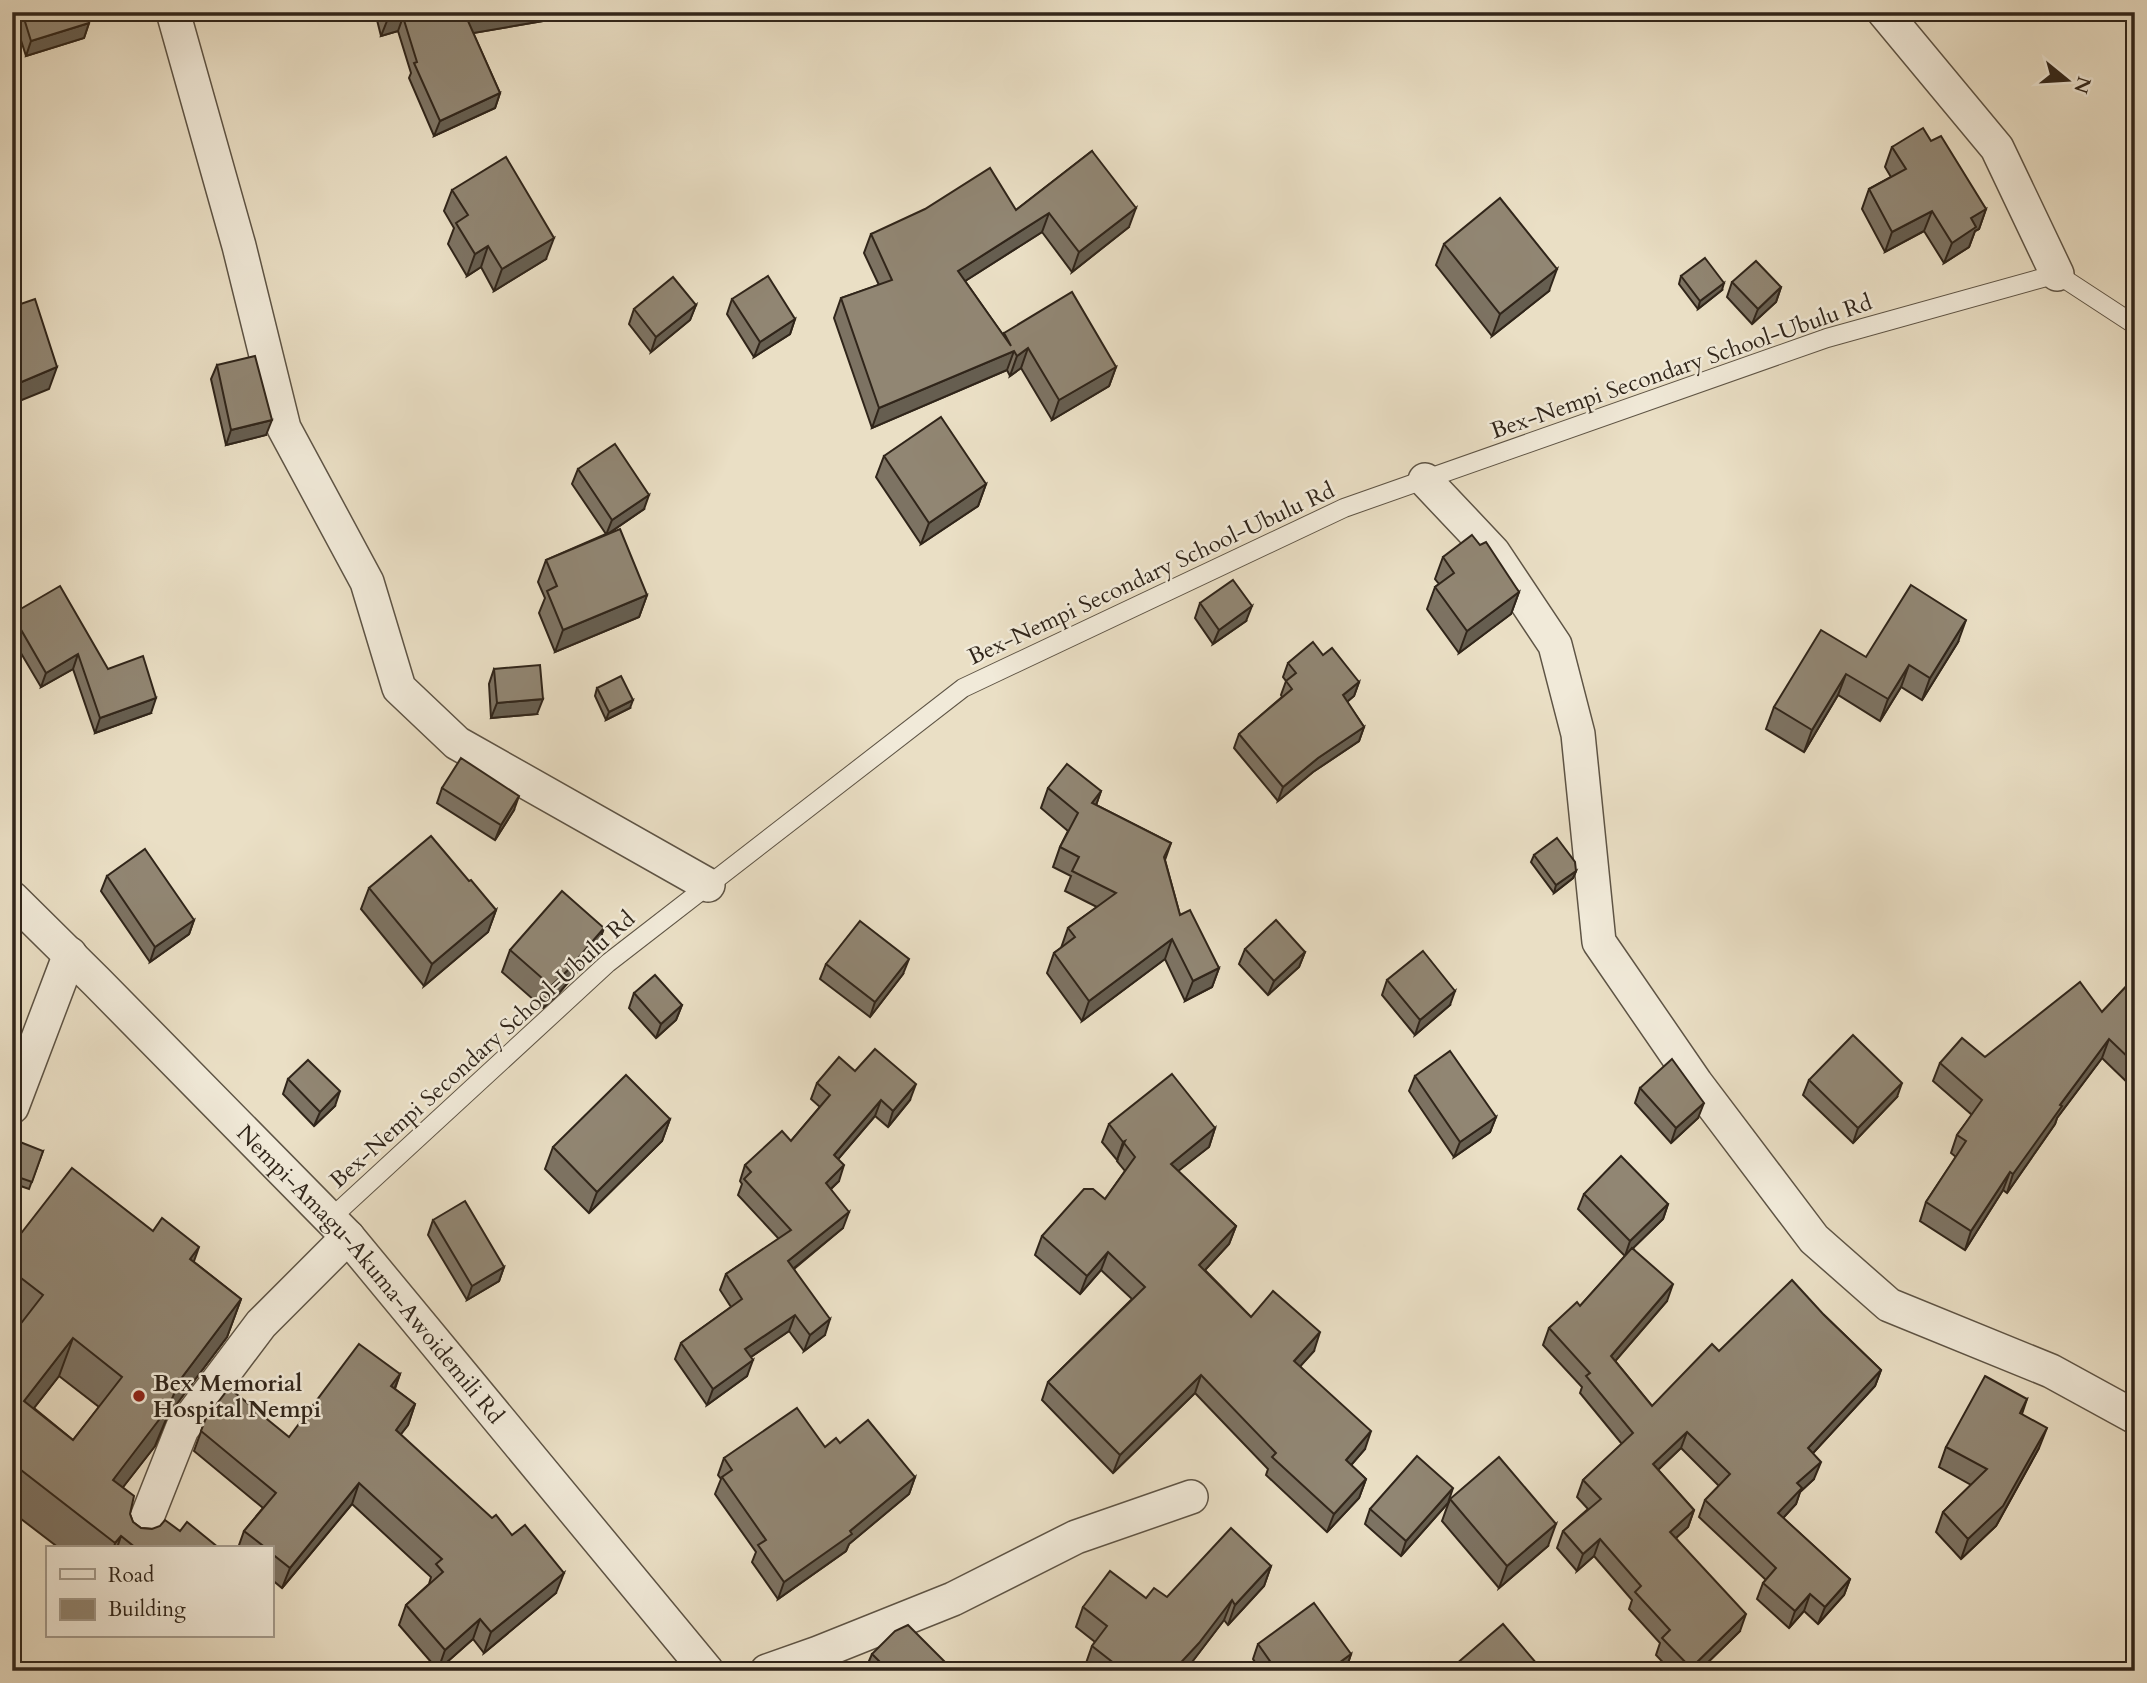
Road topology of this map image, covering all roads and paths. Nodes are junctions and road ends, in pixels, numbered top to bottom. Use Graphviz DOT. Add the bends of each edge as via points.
graph roads {
  1 [pos="173,12"];
  2 [pos="1884,12"];
  3 [pos="2057,274"];
  4 [pos="2135,325"];
  5 [pos="1424,480"];
  6 [pos="708,886"];
  7 [pos="12,898"];
  8 [pos="70,954"];
  9 [pos="12,1107"];
  10 [pos="339,1228"];
  11 [pos="2135,1417"];
  12 [pos="1191,1497"];
  13 [pos="136,1546"];
  14 [pos="707,1671"];
  15 [pos="767,1671"];
  1 -- 6 [label="street" via="284,428 367,582 398,688 457,743"];
  2 -- 3 [label="street" via="1997,148"];
  3 -- 4 [label="lane"];
  3 -- 5 [label="lane, Bex-Nempi Secondary School-Ubulu Rd" via="1827,338"];
  5 -- 6 [label="lane, Bex-Nempi Secondary School-Ubulu Rd" via="1344,508 963,688"];
  5 -- 11 [label="street" via="1493,552 1555,646 1578,734 1599,942 1696,1083 1814,1239 1889,1305 2051,1371"];
  6 -- 10 [label="lane, Bex-Nempi Secondary School-Ubulu Rd" via="608,963"];
  7 -- 8 [label="street, Nempi-Amagu-Akuma-Awoidemili Rd"];
  8 -- 9 [label="street"];
  8 -- 10 [label="street, Nempi-Amagu-Akuma-Awoidemili Rd"];
  10 -- 13 [label="street" via="182,1429"];
  10 -- 14 [label="street, Nempi-Amagu-Akuma-Awoidemili Rd"];
  12 -- 15 [label="street" via="1076,1537 953,1599"];
}
